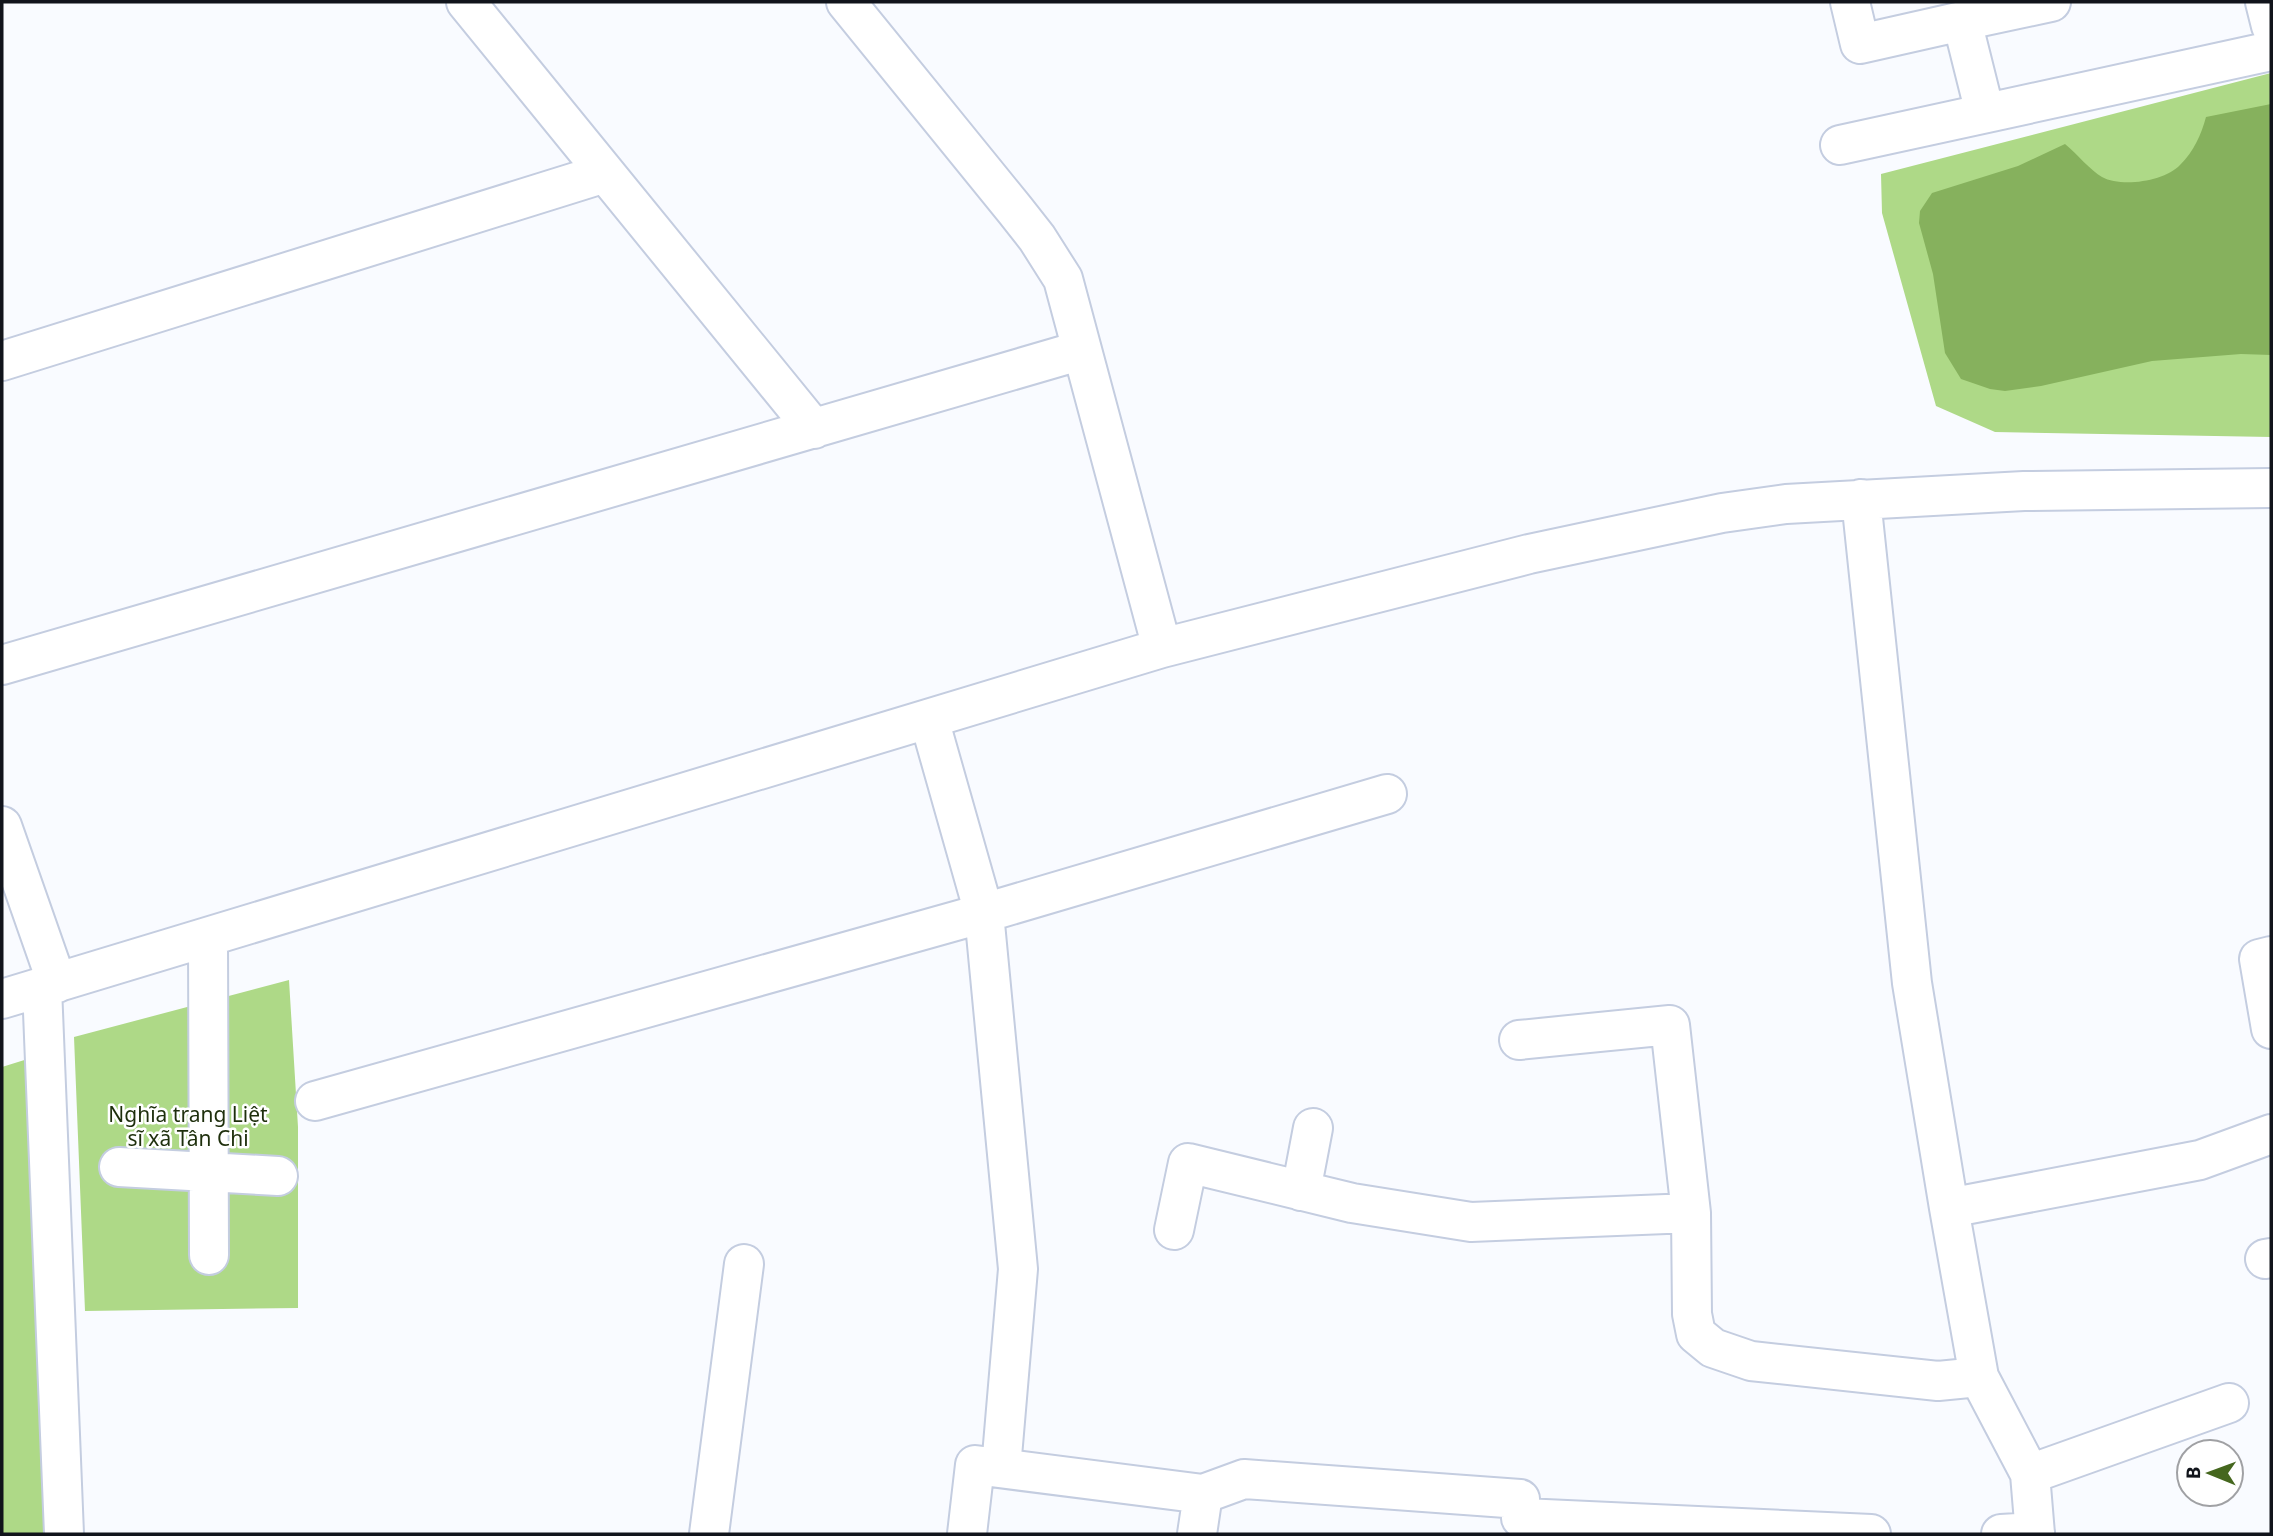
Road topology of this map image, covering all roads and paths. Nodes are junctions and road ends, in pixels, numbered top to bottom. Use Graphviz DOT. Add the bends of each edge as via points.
graph roads {
  1 [pos="466,2"];
  2 [pos="846,2"];
  3 [pos="1850,2"];
  4 [pos="2265,2"];
  5 [pos="2029,4"];
  6 [pos="1962,21"];
  7 [pos="2271,26"];
  8 [pos="2271,51"];
  9 [pos="1985,113"];
  10 [pos="1840,145"];
  11 [pos="605,173"];
  12 [pos="1082,350"];
  13 [pos="2,361"];
  14 [pos="814,429"];
  15 [pos="2271,488"];
  16 [pos="1861,499"];
  17 [pos="1162,648"];
  18 [pos="2,665"];
  19 [pos="929,719"];
  20 [pos="1387,794"];
  21 [pos="2,826"];
  22 [pos="984,913"];
  23 [pos="208,938"];
  24 [pos="2271,956"];
  25 [pos="50,985"];
  26 [pos="2,999"];
  27 [pos="2271,1029"];
  28 [pos="1519,1040"];
  29 [pos="314,1101"];
  30 [pos="1313,1128"];
  31 [pos="2271,1134"];
  32 [pos="119,1167"];
  33 [pos="208,1172"];
  34 [pos="278,1176"];
  35 [pos="1301,1191"];
  36 [pos="1949,1208"];
  37 [pos="1691,1213"];
  38 [pos="1174,1230"];
  39 [pos="209,1255"];
  40 [pos="744,1264"];
  41 [pos="1979,1377"];
  42 [pos="2229,1403"];
  43 [pos="1001,1468"];
  44 [pos="2030,1474"];
  45 [pos="1203,1494"];
  46 [pos="64,1534"];
  47 [pos="709,1534"];
  48 [pos="967,1534"];
  49 [pos="1197,1534"];
  50 [pos="1871,1534"];
  51 [pos="2024,1534"];
  1 -- 11 [label="street"];
  2 -- 12 [label="street" via="1037,238 1063,279"];
  3 -- 6 [label="street" via="1860,44"];
  4 -- 7 [label="street"];
  5 -- 6 [label="street"];
  6 -- 9 [label="street"];
  8 -- 9 [label="street"];
  9 -- 10 [label="street"];
  11 -- 13 [label="street"];
  11 -- 14 [label="street"];
  12 -- 14 [label="street"];
  12 -- 17 [label="street"];
  14 -- 18 [label="street"];
  15 -- 16 [label="street" via="2024,491"];
  16 -- 17 [label="street" via="1722,513 1644,528"];
  16 -- 36 [label="street" via="1912,983"];
  17 -- 19 [label="street"];
  19 -- 22 [label="street"];
  19 -- 23 [label="street"];
  20 -- 22 [label="street"];
  21 -- 25 [label="street"];
  22 -- 29 [label="street"];
  22 -- 43 [label="street" via="1018,1269"];
  23 -- 25 [label="street"];
  23 -- 33 [label="street"];
  24 -- 27 [label="street" via="2259,959"];
  25 -- 26 [label="street"];
  25 -- 46 [label="street"];
  28 -- 37 [label="street" via="1670,1025"];
  30 -- 35 [label="street"];
  31 -- 36 [label="street" via="2200,1160"];
  32 -- 33 [label="street"];
  33 -- 34 [label="street"];
  33 -- 39 [label="street"];
  35 -- 37 [label="street" via="1471,1222"];
  35 -- 38 [label="street" via="1188,1163"];
  36 -- 41 [label="street"];
  37 -- 41 [label="street" via="1692,1314 1696,1334 1713,1348 1751,1361 1925,1380"];
  40 -- 47 [label="street"];
  41 -- 44 [label="street"];
  42 -- 44 [label="street"];
  43 -- 45 [label="street"];
  43 -- 48 [label="street" via="975,1465"];
  44 -- 51 [label="street"];
  45 -- 49 [label="street"];
  45 -- 50 [label="street" via="1244,1479 1520,1499 1521,1517"];
}
